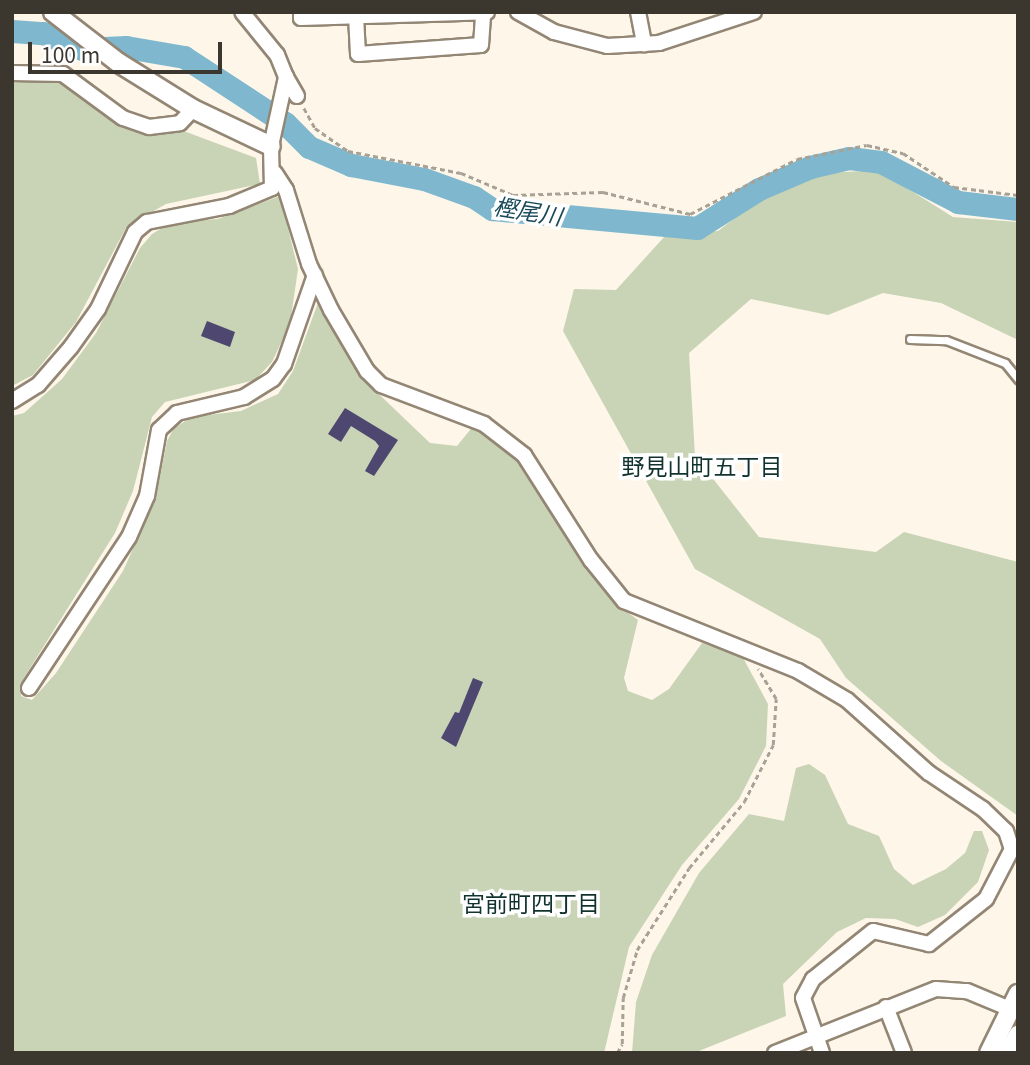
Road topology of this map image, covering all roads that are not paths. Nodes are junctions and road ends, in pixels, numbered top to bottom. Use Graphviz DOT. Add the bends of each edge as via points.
graph roads {
  1 [pos="242,12"];
  2 [pos="301,12"];
  3 [pos="518,12"];
  4 [pos="638,12"];
  5 [pos="754,12"];
  6 [pos="485,13"];
  7 [pos="58,15"];
  8 [pos="356,16"];
  9 [pos="645,44"];
  10 [pos="12,73"];
  11 [pos="286,77"];
  12 [pos="297,96"];
  13 [pos="193,109"];
  14 [pos="271,146"];
  15 [pos="275,173"];
  16 [pos="314,275"];
  17 [pos="910,340"];
  18 [pos="1018,379"];
  19 [pos="12,401"];
  20 [pos="29,688"];
  21 [pos="1015,1005"];
  22 [pos="886,1007"];
  23 [pos="1018,1035"];
  24 [pos="815,1036"];
  25 [pos="775,1053"];
  26 [pos="822,1053"];
  27 [pos="904,1053"];
  28 [pos="989,1053"];
  29 [pos="1009,1053"];
  1 -- 11 [label="street" via="277,55"];
  2 -- 8 [label="street" via="301,18"];
  3 -- 9 [label="street" via="578,40 607,46"];
  4 -- 9 [label="street"];
  5 -- 9 [label="street"];
  6 -- 8 [label="street"];
  6 -- 8 [label="street" via="481,45 358,54"];
  7 -- 13 [label="street" via="119,63"];
  10 -- 13 [label="street" via="63,74 123,118 149,127 180,123"];
  11 -- 12 [label="street"];
  11 -- 14 [label="street"];
  13 -- 14 [label="street"];
  14 -- 15 [label="street"];
  15 -- 16 [label="street" via="286,190"];
  15 -- 19 [label="street" via="272,188 254,199 147,222 135,232 98,309 71,347 38,385"];
  16 -- 20 [label="street" via="284,364 273,379 244,397 177,413 159,430 147,496 129,537"];
  16 -- 24 [label="street" via="367,371 381,385 484,424 524,454 591,560 624,601 798,671 847,700 929,773 983,809 1006,831 1012,849 986,899 929,944 873,932 813,979 803,998"];
  17 -- 18 [label="lane" via="946,340 1005,363"];
  21 -- 22 [label="street" via="968,991 936,989"];
  21 -- 28 [label="street"];
  22 -- 24 [label="street"];
  22 -- 27 [label="street"];
  23 -- 29 [label="street"];
  24 -- 25 [label="street"];
  24 -- 26 [label="street"];
}
